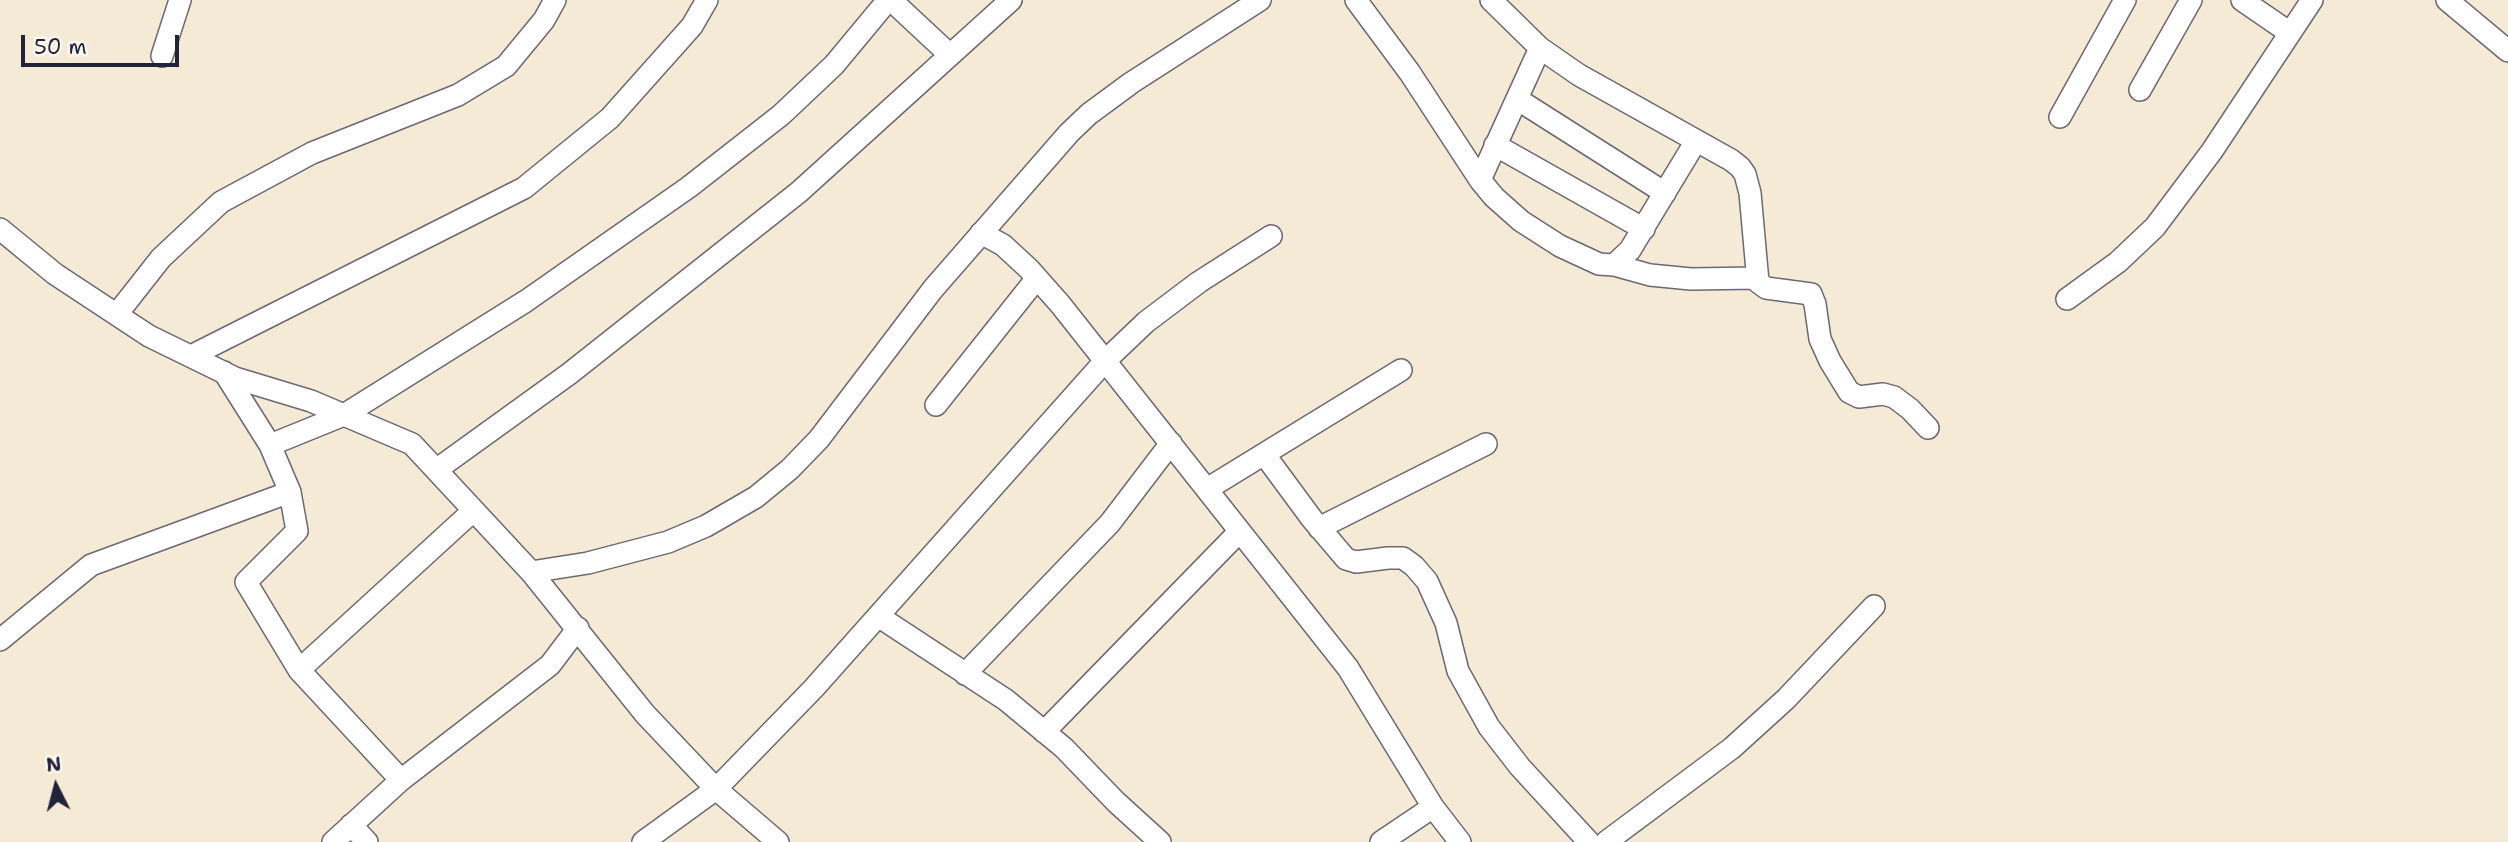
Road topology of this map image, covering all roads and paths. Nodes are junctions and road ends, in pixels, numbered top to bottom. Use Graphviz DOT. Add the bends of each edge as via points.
graph roads {
  1 [pos="180,0"];
  2 [pos="555,0"];
  3 [pos="707,0"];
  4 [pos="1011,0"];
  5 [pos="1356,0"];
  6 [pos="1492,0"];
  7 [pos="2125,0"];
  8 [pos="2191,0"];
  9 [pos="2242,0"];
  10 [pos="2312,0"];
  11 [pos="2447,0"];
  12 [pos="1255,1"];
  13 [pos="898,2"];
  14 [pos="2290,33"];
  15 [pos="1540,48"];
  16 [pos="2508,51"];
  17 [pos="950,55"];
  18 [pos="162,56"];
  19 [pos="2140,90"];
  20 [pos="1517,99"];
  21 [pos="2060,117"];
  22 [pos="1696,141"];
  23 [pos="1495,145"];
  24 [pos="1480,180"];
  25 [pos="1665,193"];
  26 [pos="0,229"];
  27 [pos="1644,229"];
  28 [pos="981,233"];
  29 [pos="1271,236"];
  30 [pos="1614,265"];
  31 [pos="1037,278"];
  32 [pos="1756,278"];
  33 [pos="2067,299"];
  34 [pos="117,314"];
  35 [pos="191,356"];
  36 [pos="1105,361"];
  37 [pos="1401,370"];
  38 [pos="224,372"];
  39 [pos="936,405"];
  40 [pos="344,415"];
  41 [pos="1928,428"];
  42 [pos="1171,443"];
  43 [pos="1486,443"];
  44 [pos="270,445"];
  45 [pos="1264,454"];
  46 [pos="436,471"];
  47 [pos="1207,489"];
  48 [pos="290,492"];
  49 [pos="473,511"];
  50 [pos="1319,528"];
  51 [pos="1240,532"];
  52 [pos="531,572"];
  53 [pos="1874,606"];
  54 [pos="878,616"];
  55 [pos="578,628"];
  56 [pos="0,640"];
  57 [pos="299,670"];
  58 [pos="965,674"];
  59 [pos="1044,732"];
  60 [pos="401,780"];
  61 [pos="716,789"];
  62 [pos="1433,807"];
  63 [pos="351,825"];
  64 [pos="333,842"];
  65 [pos="367,842"];
  66 [pos="643,842"];
  67 [pos="778,842"];
  68 [pos="1160,842"];
  69 [pos="1381,842"];
  70 [pos="1460,842"];
  71 [pos="1589,842"];
  72 [pos="1606,842"];
  1 -- 18 [label="street"];
  2 -- 34 [label="street" via="506,66 458,95 312,153 221,202 161,258"];
  3 -- 35 [label="street" via="692,26 610,118 524,188"];
  4 -- 17 [label="street"];
  5 -- 24 [label="street"];
  6 -- 15 [label="street"];
  7 -- 21 [label="street"];
  8 -- 19 [label="street"];
  9 -- 14 [label="street"];
  10 -- 14 [label="street"];
  11 -- 16 [label="street"];
  12 -- 28 [label="street" via="1089,114"];
  13 -- 17 [label="street"];
  13 -- 40 [label="street" via="781,115 689,187 526,300"];
  14 -- 33 [label="street" via="2155,227 2118,262"];
  15 -- 20 [label="street"];
  15 -- 22 [label="street"];
  17 -- 46 [label="street" via="799,192 569,374"];
  20 -- 23 [label="street"];
  20 -- 25 [label="street"];
  22 -- 25 [label="street"];
  22 -- 32 [label="street" via="1731,160 1745,174"];
  23 -- 24 [label="street"];
  23 -- 27 [label="street"];
  24 -- 30 [label="street" via="1521,221 1560,246 1607,267"];
  25 -- 27 [label="street"];
  26 -- 34 [label="street" via="55,274"];
  27 -- 30 [label="street"];
  28 -- 31 [label="street" via="1003,246"];
  28 -- 52 [label="street" via="819,439 756,497 668,542 588,564"];
  29 -- 36 [label="street" via="1146,321"];
  30 -- 32 [label="street" via="1690,279"];
  31 -- 36 [label="street"];
  31 -- 39 [label="street"];
  32 -- 41 [label="street" via="1766,288 1811,294 1819,339 1852,395 1894,397"];
  34 -- 35 [label="street"];
  35 -- 38 [label="street"];
  36 -- 42 [label="street"];
  36 -- 54 [label="street"];
  37 -- 45 [label="street"];
  38 -- 40 [label="street"];
  38 -- 44 [label="street"];
  40 -- 44 [label="street"];
  40 -- 46 [label="street" via="412,444"];
  42 -- 47 [label="street"];
  42 -- 58 [label="street" via="1110,523"];
  43 -- 50 [label="street"];
  44 -- 48 [label="street"];
  45 -- 47 [label="street"];
  45 -- 50 [label="street"];
  46 -- 49 [label="street"];
  47 -- 51 [label="street"];
  48 -- 56 [label="street" via="91,565"];
  48 -- 57 [label="street" via="297,531 246,582"];
  49 -- 52 [label="street"];
  49 -- 57 [label="street"];
  50 -- 71 [label="street" via="1346,559 1403,558 1414,566 1437,600 1458,671 1489,727"];
  51 -- 59 [label="street"];
  51 -- 62 [label="street" via="1348,668"];
  52 -- 55 [label="street"];
  53 -- 72 [label="street" via="1786,699 1732,748"];
  54 -- 58 [label="street"];
  54 -- 61 [label="street"];
  55 -- 60 [label="street" via="550,665"];
  55 -- 61 [label="street" via="645,714"];
  57 -- 60 [label="street"];
  58 -- 59 [label="street"];
  59 -- 68 [label="street"];
  60 -- 63 [label="street"];
  61 -- 66 [label="street"];
  61 -- 67 [label="street"];
  62 -- 69 [label="street"];
  62 -- 70 [label="street"];
  63 -- 64 [label="street"];
  63 -- 65 [label="street"];
}
